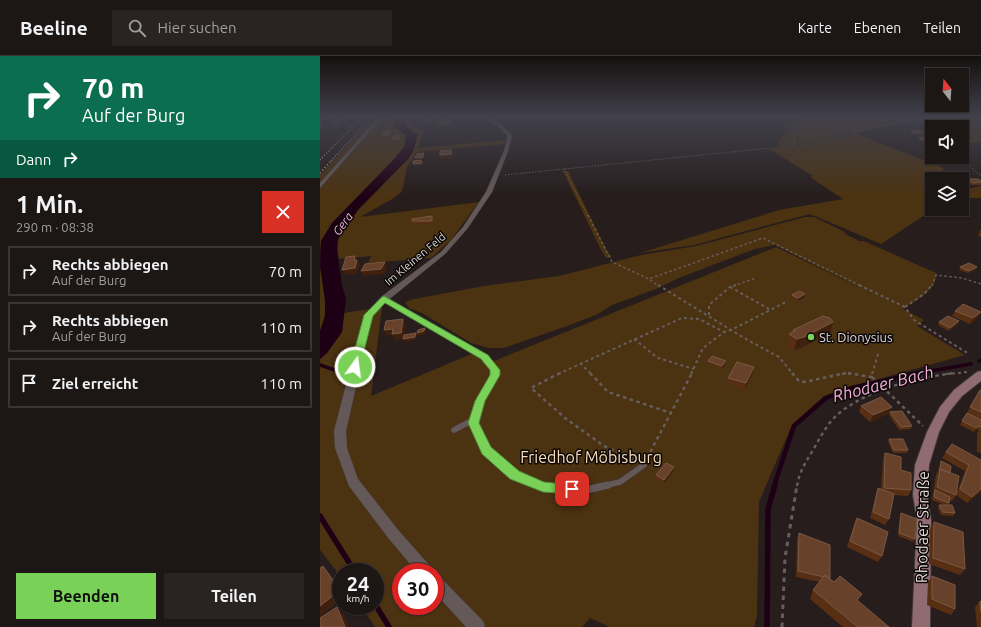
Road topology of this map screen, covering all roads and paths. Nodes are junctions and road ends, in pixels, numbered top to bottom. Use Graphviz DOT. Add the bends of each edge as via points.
graph roads {
  1 [pos="357,144"];
  2 [pos="508,144"];
  3 [pos="809,144"];
  4 [pos="794,145"];
  5 [pos="969,164"];
  6 [pos="564,169"];
  7 [pos="981,175"];
  8 [pos="496,176"];
  9 [pos="320,186"];
  10 [pos="756,278"];
  11 [pos="649,279"];
  12 [pos="981,284"];
  13 [pos="730,287"];
  14 [pos="384,299"];
  15 [pos="788,301"];
  16 [pos="905,307"];
  17 [pos="771,310"];
  18 [pos="709,315"];
  19 [pos="732,330"];
  20 [pos="724,332"];
  21 [pos="634,339"];
  22 [pos="879,351"];
  23 [pos="969,354"];
  24 [pos="580,363"];
  25 [pos="694,369"];
  26 [pos="978,374"];
  27 [pos="872,376"];
  28 [pos="884,389"];
  29 [pos="671,413"];
  30 [pos="473,420"];
  31 [pos="454,430"];
  32 [pos="933,432"];
  33 [pos="644,464"];
  34 [pos="418,563"];
  35 [pos="444,592"];
  36 [pos="477,627"];
  37 [pos="782,627"];
  38 [pos="921,627"];
  1 -- 9 [label="street"];
  2 -- 8 [label="street, Im Kleinen Feld"];
  3 -- 4 [label="path"];
  4 -- 6 [label="path"];
  5 -- 7 [label="path"];
  6 -- 8 [label="path"];
  6 -- 11 [label="path" via="612,262"];
  8 -- 14 [label="street, Im Kleinen Feld" via="480,206 454,241 438,257"];
  10 -- 13 [label="path"];
  11 -- 16 [label="path" via="763,238"];
  11 -- 18 [label="path"];
  12 -- 16 [label="path" via="962,278 936,275 935,281 925,294"];
  13 -- 17 [label="path"];
  13 -- 18 [label="path" via="709,304"];
  14 -- 30 [label="lane" via="484,357 491,364 495,375 480,401"];
  14 -- 34 [label="street, Im Kleinen Feld" via="368,315 365,325 344,409 340,431 341,448 353,482"];
  15 -- 17 [label="path"];
  16 -- 23 [label="path" via="914,320"];
  17 -- 19 [label="path"];
  18 -- 19 [label="path"];
  19 -- 20 [label="path"];
  19 -- 27 [label="path" via="780,357 799,381 842,374"];
  20 -- 21 [label="path" via="692,317 682,318"];
  20 -- 25 [label="path" via="703,348"];
  21 -- 24 [label="path"];
  21 -- 25 [label="path" via="658,358"];
  22 -- 27 [label="path"];
  24 -- 29 [label="path" via="608,392"];
  24 -- 33 [label="path" via="532,388 565,418 604,446"];
  25 -- 29 [label="path"];
  26 -- 28 [label="path" via="963,372 932,376"];
  26 -- 32 [label="street, Rhodaer Straße" via="944,410"];
  27 -- 28 [label="path"];
  28 -- 32 [label="path"];
  28 -- 37 [label="path" via="841,411 827,426 799,475 785,558"];
  29 -- 33 [label="path"];
  30 -- 31 [label="lane"];
  30 -- 33 [label="lane" via="487,450 514,475 543,487 586,490 620,482"];
  32 -- 38 [label="street, Rhodaer Straße" via="922,465 920,495 924,520"];
  35 -- 36 [label="street"];
}
